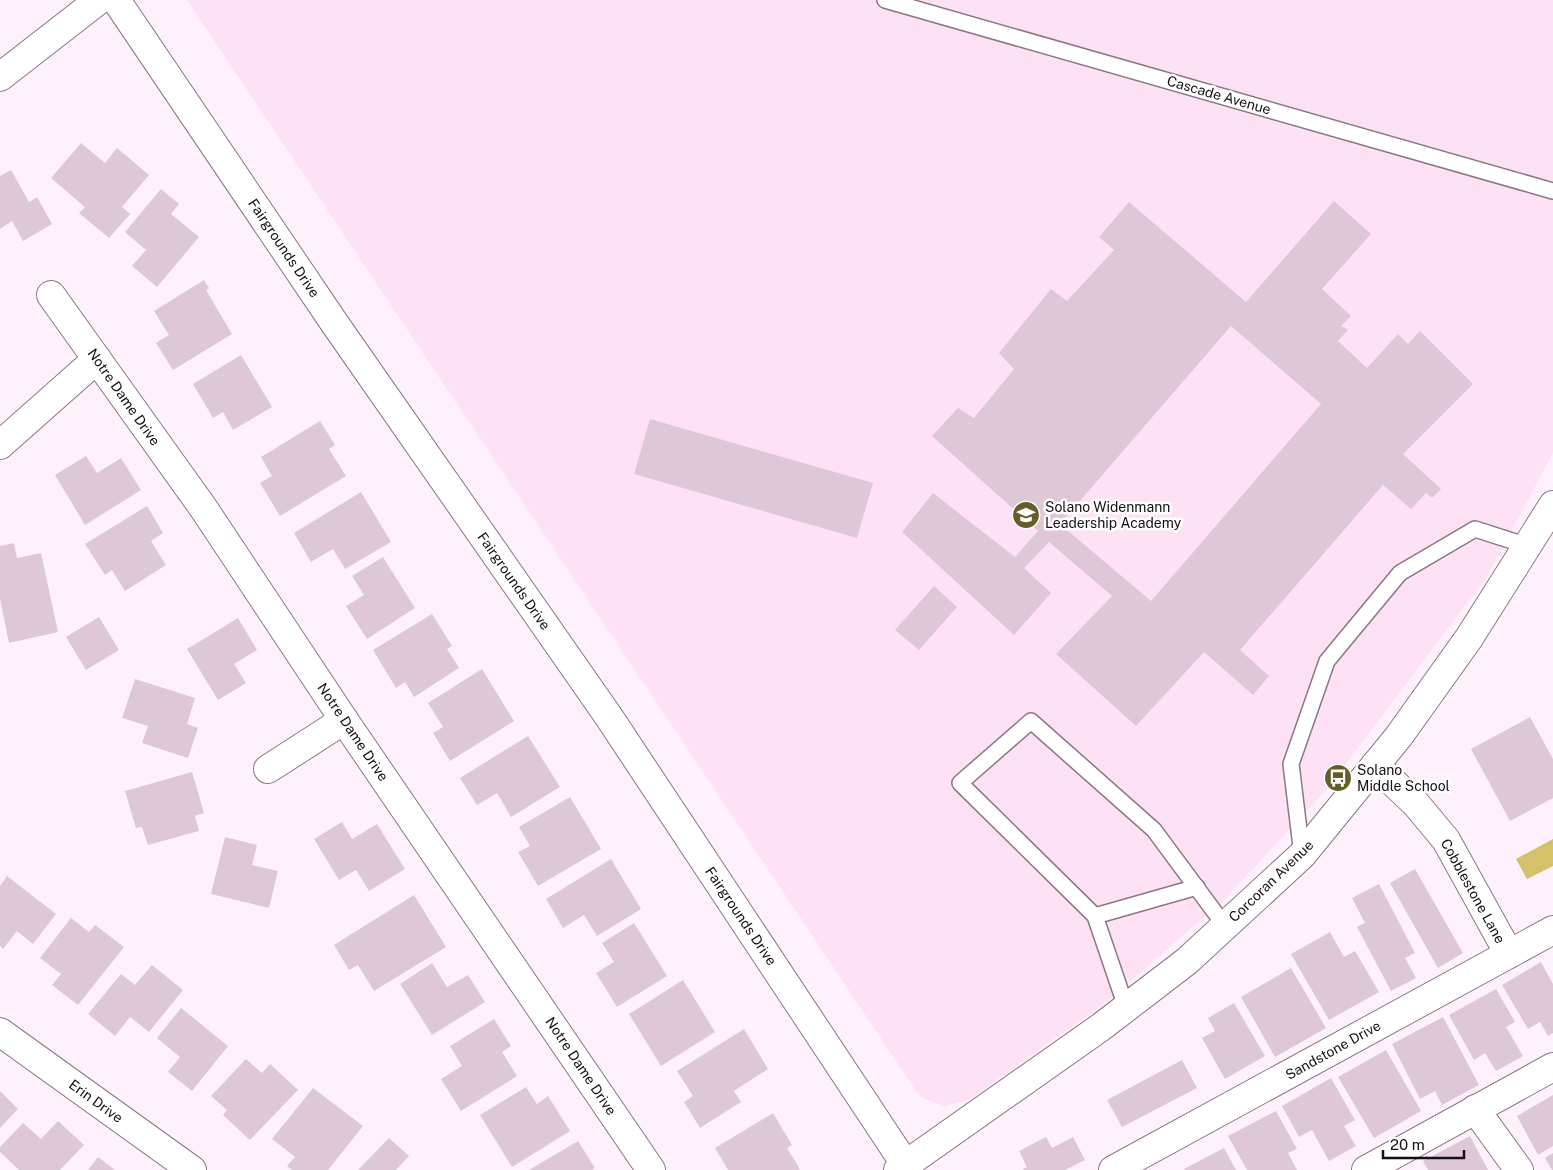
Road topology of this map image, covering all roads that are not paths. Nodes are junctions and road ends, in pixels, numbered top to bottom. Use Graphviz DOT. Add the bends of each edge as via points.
graph roads {
  1 [pos="99,0"];
  2 [pos="116,0"];
  3 [pos="885,0"];
  4 [pos="0,77"];
  5 [pos="1553,191"];
  6 [pos="51,295"];
  7 [pos="97,359"];
  8 [pos="0,445"];
  9 [pos="1553,505"];
  10 [pos="1528,546"];
  11 [pos="344,720"];
  12 [pos="1375,765"];
  13 [pos="268,769"];
  14 [pos="1302,855"];
  15 [pos="1197,887"];
  16 [pos="1095,916"];
  17 [pos="1225,926"];
  18 [pos="1553,930"];
  19 [pos="1508,954"];
  20 [pos="1126,1007"];
  21 [pos="0,1032"];
  22 [pos="1553,1067"];
  23 [pos="1475,1109"];
  24 [pos="906,1169"];
  25 [pos="192,1170"];
  26 [pos="652,1170"];
  27 [pos="1113,1170"];
  28 [pos="1366,1170"];
  29 [pos="1519,1170"];
  1 -- 4 [label="street"];
  2 -- 24 [label="street, Fairgrounds Drive" via="335,324 609,717"];
  3 -- 5 [label="lane, Cascade Avenue"];
  6 -- 7 [label="street, Notre Dame Drive"];
  7 -- 8 [label="street"];
  7 -- 11 [label="street, Notre Dame Drive" via="204,509"];
  9 -- 10 [label="street, Corcoran Avenue"];
  10 -- 12 [label="street, Corcoran Avenue" via="1469,638"];
  10 -- 14 [label="lane" via="1475,529 1400,573 1327,662 1291,764"];
  11 -- 13 [label="street"];
  11 -- 26 [label="street, Notre Dame Drive"];
  12 -- 14 [label="street, Corcoran Avenue"];
  12 -- 19 [label="street, Cobblestone Lane" via="1416,804 1446,840"];
  14 -- 17 [label="street, Corcoran Avenue"];
  15 -- 16 [label="lane"];
  15 -- 16 [label="lane" via="1154,830 1031,721 960,783"];
  15 -- 17 [label="lane"];
  16 -- 20 [label="lane"];
  17 -- 20 [label="street, Corcoran Avenue" via="1187,961"];
  18 -- 19 [label="street, Sandstone Drive"];
  19 -- 27 [label="street, Sandstone Drive"];
  20 -- 24 [label="street, Corcoran Avenue"];
  21 -- 25 [label="street, Erin Drive"];
  22 -- 23 [label="street"];
  23 -- 28 [label="street"];
  23 -- 29 [label="street"];
}
